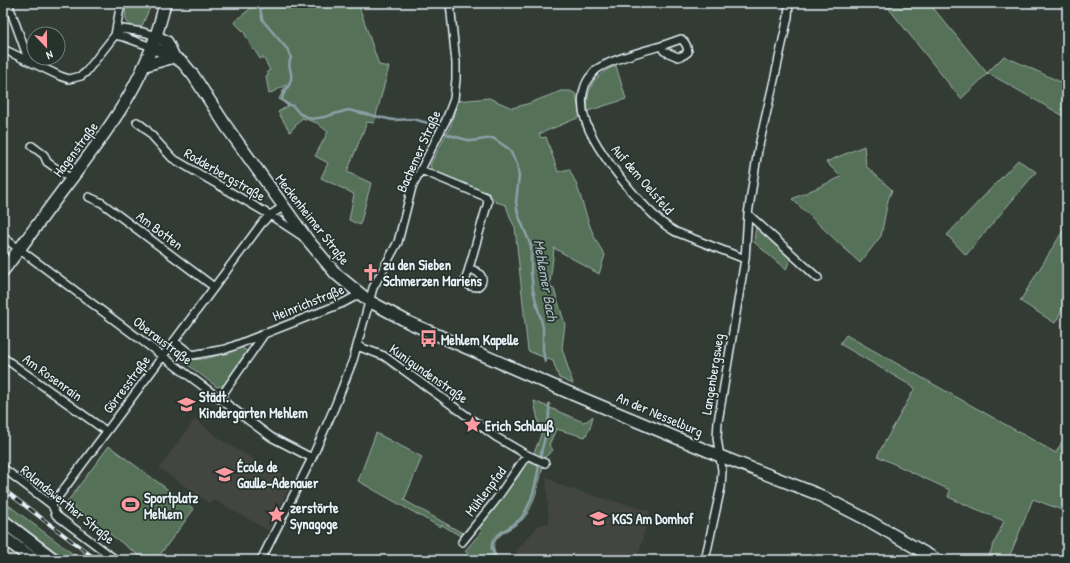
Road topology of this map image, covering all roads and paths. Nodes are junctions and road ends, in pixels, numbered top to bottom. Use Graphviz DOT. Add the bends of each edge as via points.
graph roads {
  1 [pos="8,3"];
  2 [pos="121,3"];
  3 [pos="165,3"];
  4 [pos="450,3"];
  5 [pos="789,3"];
  6 [pos="114,35"];
  7 [pos="156,36"];
  8 [pos="661,46"];
  9 [pos="152,48"];
  10 [pos="3,50"];
  11 [pos="26,53"];
  12 [pos="174,57"];
  13 [pos="26,60"];
  14 [pos="146,65"];
  15 [pos="39,66"];
  16 [pos="137,122"];
  17 [pos="32,146"];
  18 [pos="420,170"];
  19 [pos="71,179"];
  20 [pos="89,197"];
  21 [pos="283,206"];
  22 [pos="748,214"];
  23 [pos="270,215"];
  24 [pos="3,237"];
  25 [pos="307,239"];
  26 [pos="19,250"];
  27 [pos="745,258"];
  28 [pos="469,269"];
  29 [pos="3,271"];
  30 [pos="818,278"];
  31 [pos="214,287"];
  32 [pos="360,294"];
  33 [pos="369,301"];
  34 [pos="265,333"];
  35 [pos="174,341"];
  36 [pos="357,346"];
  37 [pos="163,356"];
  38 [pos="4,358"];
  39 [pos="220,398"];
  40 [pos="106,431"];
  41 [pos="527,455"];
  42 [pos="720,456"];
  43 [pos="312,458"];
  44 [pos="545,463"];
  45 [pos="3,468"];
  46 [pos="52,505"];
  47 [pos="3,521"];
  48 [pos="3,537"];
  49 [pos="462,542"];
  50 [pos="34,560"];
  51 [pos="54,560"];
  52 [pos="116,560"];
  53 [pos="260,560"];
  54 [pos="705,560"];
  55 [pos="937,560"];
  1 -- 11 [label="street"];
  2 -- 6 [label="street"];
  3 -- 7 [label="street"];
  4 -- 18 [label="street, Bachemer Straße" via="456,63 454,99 444,125"];
  5 -- 22 [label="street, Langenbergsweg" via="758,150"];
  6 -- 7 [label="street" via="122,29"];
  6 -- 9 [label="street"];
  6 -- 15 [label="street" via="81,76 73,79 60,76"];
  7 -- 9 [label="street, Hagenstraße"];
  7 -- 12 [label="street, Meckenheimer Straße" via="166,42"];
  8 -- 27 [label="street, Auf dem Oelsfeld" via="597,69 582,92 585,120 608,162 654,216 676,232"];
  9 -- 12 [label="street, Meckenheimer Straße"];
  9 -- 14 [label="street, Hagenstraße"];
  10 -- 13 [label="street"];
  12 -- 14 [label="street"];
  12 -- 21 [label="street, Meckenheimer Straße" via="193,75"];
  14 -- 19 [label="street, Hagenstraße" via="128,100"];
  16 -- 23 [label="street, Rodderbergstraße" via="172,158"];
  17 -- 19 [label="street" via="44,155 47,162"];
  18 -- 28 [label="street" via="486,197 488,202"];
  18 -- 33 [label="street, Bachemer Straße" via="412,187 398,242 373,288"];
  19 -- 26 [label="street, Hagenstraße"];
  20 -- 31 [label="street, Am Botten" via="102,203"];
  21 -- 23 [label="street, Görresstraße"];
  21 -- 25 [label="street, Meckenheimer Straße"];
  22 -- 27 [label="street, Langenbergsweg"];
  22 -- 30 [label="street"];
  23 -- 25 [label="street, Rodderbergstraße"];
  23 -- 31 [label="street, Görresstraße" via="262,222"];
  24 -- 26 [label="street, Oberaustraße"];
  25 -- 32 [label="street, Meckenheimer Straße" via="336,274"];
  26 -- 29 [label="street, Hagenstraße"];
  26 -- 37 [label="street, Oberaustraße"];
  27 -- 42 [label="street, Langenbergsweg" via="718,422"];
  31 -- 35 [label="street, Görresstraße"];
  32 -- 33 [label="street, Meckenheimer Straße"];
  32 -- 34 [label="street, Heinrichstraße"];
  33 -- 36 [label="street"];
  33 -- 42 [label="street, An der Nesselburg" via="430,332"];
  34 -- 35 [label="street, Heinrichstraße" via="226,349 192,355"];
  34 -- 39 [label="street, Heinrichstraße"];
  35 -- 37 [label="street, Görresstraße"];
  36 -- 41 [label="street, Kunigundenstraße" via="397,364 482,428"];
  36 -- 43 [label="street" via="336,404"];
  37 -- 39 [label="street, Oberaustraße"];
  37 -- 40 [label="street, Görresstraße"];
  38 -- 40 [label="street, Am Rosenrain"];
  39 -- 43 [label="street, Oberaustraße" via="271,437"];
  40 -- 46 [label="street, Görresstraße"];
  41 -- 44 [label="street, Kunigundenstraße"];
  41 -- 49 [label="street, Mühlenpfad"];
  42 -- 54 [label="street, Langenbergsweg" via="721,487"];
  42 -- 55 [label="street, An der Nesselburg" via="838,504"];
  43 -- 53 [label="street"];
  45 -- 46 [label="street, Rolandswerther Straße"];
  46 -- 52 [label="street, Rolandswerther Straße" via="56,515"];
  47 -- 51 [label="main road"];
  48 -- 50 [label="main road"];
}
